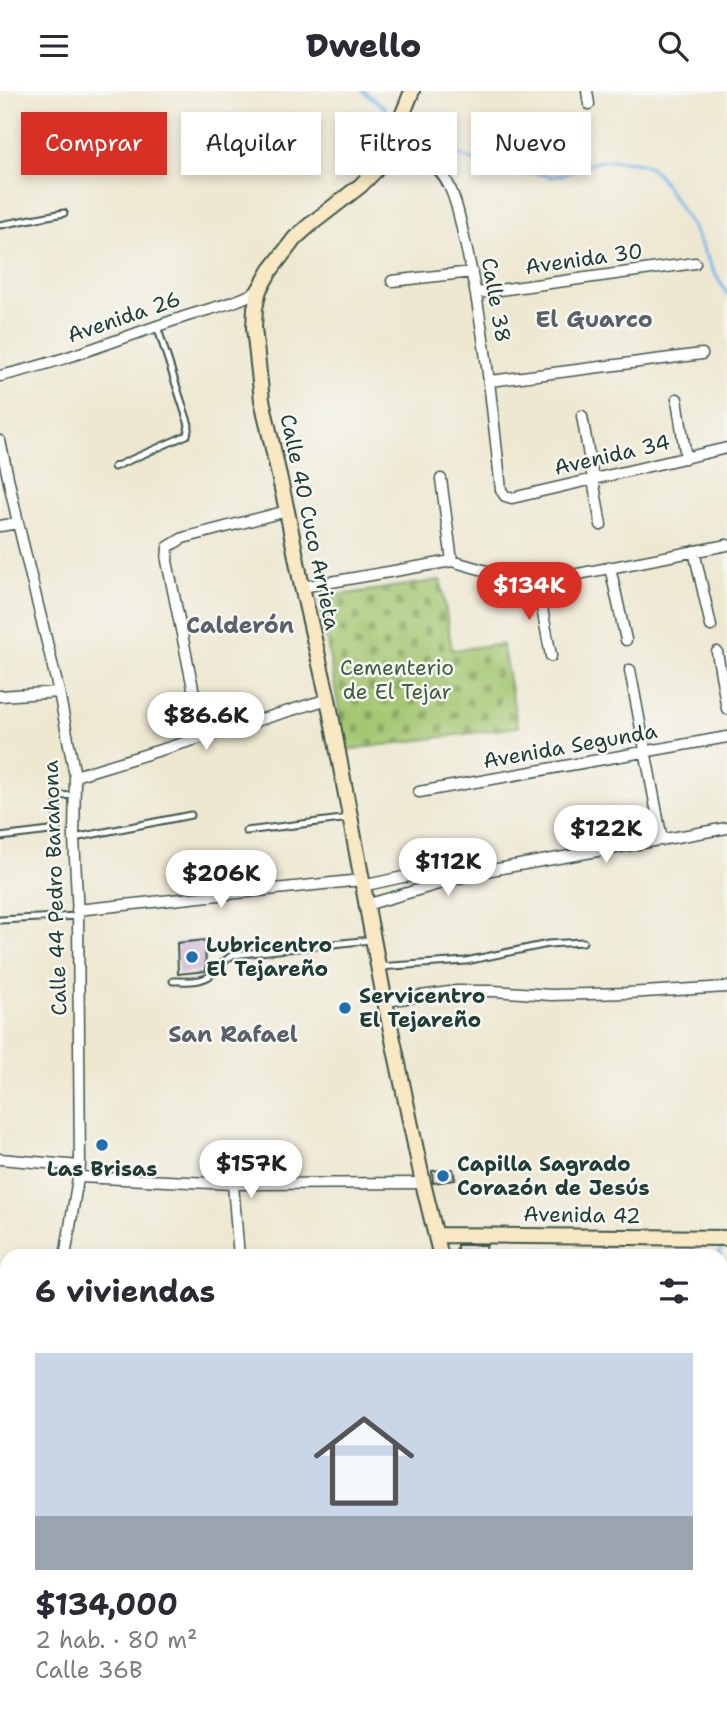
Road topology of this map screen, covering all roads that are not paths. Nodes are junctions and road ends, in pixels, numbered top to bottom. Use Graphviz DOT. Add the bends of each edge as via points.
graph roads {
  1 [pos="412,91"];
  2 [pos="587,91"];
  3 [pos="589,104"];
  4 [pos="404,112"];
  5 [pos="371,175"];
  6 [pos="443,175"];
  7 [pos="64,213"];
  8 [pos="0,225"];
  9 [pos="695,263"];
  10 [pos="472,272"];
  11 [pos="392,281"];
  12 [pos="259,290"];
  13 [pos="477,292"];
  14 [pos="157,326"];
  15 [pos="702,354"];
  16 [pos="0,376"];
  17 [pos="490,381"];
  18 [pos="677,399"];
  19 [pos="582,416"];
  20 [pos="0,441"];
  21 [pos="727,448"];
  22 [pos="686,457"];
  23 [pos="114,467"];
  24 [pos="441,479"];
  25 [pos="592,479"];
  26 [pos="505,496"];
  27 [pos="287,511"];
  28 [pos="18,523"];
  29 [pos="601,525"];
  30 [pos="0,526"];
  31 [pos="727,545"];
  32 [pos="694,551"];
  33 [pos="452,561"];
  34 [pos="610,566"];
  35 [pos="537,582"];
  36 [pos="302,587"];
  37 [pos="711,626"];
  38 [pos="626,640"];
  39 [pos="717,652"];
  40 [pos="551,656"];
  41 [pos="630,670"];
  42 [pos="59,692"];
  43 [pos="0,696"];
  44 [pos="328,699"];
  45 [pos="727,709"];
  46 [pos="203,737"];
  47 [pos="727,737"];
  48 [pos="646,752"];
  49 [pos="75,776"];
  50 [pos="419,792"];
  51 [pos="75,795"];
  52 [pos="191,815"];
  53 [pos="350,818"];
  54 [pos="727,828"];
  55 [pos="246,831"];
  56 [pos="0,837"];
  57 [pos="74,838"];
  58 [pos="662,840"];
  59 [pos="480,872"];
  60 [pos="362,883"];
  61 [pos="366,905"];
  62 [pos="77,913"];
  63 [pos="0,920"];
  64 [pos="373,939"];
  65 [pos="583,942"];
  66 [pos="378,967"];
  67 [pos="173,981"];
  68 [pos="727,986"];
  69 [pos="385,1001"];
  70 [pos="0,1159"];
  71 [pos="80,1165"];
  72 [pos="79,1177"];
  73 [pos="423,1183"];
  74 [pos="233,1184"];
  75 [pos="436,1235"];
  76 [pos="727,1238"];
  77 [pos="66,1249"];
  78 [pos="238,1249"];
  79 [pos="439,1249"];
  1 -- 4 [label="main road"];
  2 -- 3 [label="street"];
  5 -- 12 [label="main road" via="295,238"];
  6 -- 10 [label="street, Calle 38" via="460,218"];
  7 -- 8 [label="lane"];
  9 -- 13 [label="street, Avenida 30"];
  10 -- 11 [label="street"];
  10 -- 13 [label="street, Calle 38"];
  12 -- 14 [label="street, Avenida 26"];
  12 -- 27 [label="main road, Calle 40 Cuco Arrieta" via="256,357"];
  13 -- 17 [label="street, Calle 38"];
  14 -- 16 [label="street, Avenida 26" via="34,369"];
  14 -- 23 [label="lane" via="189,425 187,435"];
  15 -- 17 [label="street"];
  17 -- 26 [label="street, Calle 38"];
  18 -- 22 [label="street"];
  19 -- 25 [label="street"];
  20 -- 28 [label="street, Calle 44 Pedro Barahona"];
  21 -- 22 [label="street, Avenida 34"];
  22 -- 25 [label="street, Avenida 34"];
  24 -- 33 [label="street"];
  25 -- 26 [label="street, Avenida 34"];
  25 -- 29 [label="street"];
  27 -- 36 [label="main road, Calle 40 Cuco Arrieta"];
  27 -- 46 [label="street" via="183,538 168,548"];
  28 -- 30 [label="street"];
  28 -- 42 [label="street, Calle 44 Pedro Barahona"];
  31 -- 32 [label="street"];
  32 -- 34 [label="street"];
  32 -- 37 [label="street"];
  33 -- 35 [label="street"];
  33 -- 36 [label="street"];
  34 -- 35 [label="street"];
  34 -- 38 [label="street"];
  35 -- 40 [label="street"];
  36 -- 44 [label="main road, Calle 40 Cuco Arrieta"];
  39 -- 45 [label="street"];
  41 -- 48 [label="street"];
  42 -- 43 [label="street"];
  42 -- 49 [label="street, Calle 44 Pedro Barahona"];
  44 -- 46 [label="street"];
  44 -- 53 [label="main road, Calle 40 Cuco Arrieta"];
  46 -- 49 [label="street"];
  47 -- 48 [label="street, Avenida Segunda"];
  48 -- 50 [label="street, Avenida Segunda"];
  48 -- 58 [label="street"];
  49 -- 51 [label="street, Calle 44 Pedro Barahona"];
  51 -- 56 [label="lane" via="57,799 57,829"];
  51 -- 57 [label="street, Calle 44 Pedro Barahona"];
  52 -- 57 [label="lane"];
  53 -- 55 [label="lane"];
  53 -- 60 [label="main road, Calle 40 Cuco Arrieta"];
  54 -- 58 [label="street"];
  57 -- 62 [label="street, Calle 44 Pedro Barahona"];
  58 -- 59 [label="street"];
  59 -- 60 [label="street"];
  59 -- 61 [label="street"];
  60 -- 61 [label="main road, Calle 40 Cuco Arrieta"];
  60 -- 62 [label="street"];
  61 -- 64 [label="main road, Calle 40 Cuco Arrieta"];
  62 -- 63 [label="lane"];
  62 -- 71 [label="street, Calle 44 Pedro Barahona"];
  64 -- 66 [label="main road, Calle 40 Cuco Arrieta"];
  64 -- 67 [label="lane" via="233,955 205,979"];
  65 -- 66 [label="lane" via="548,944 466,961"];
  66 -- 69 [label="main road, Calle 40 Cuco Arrieta"];
  68 -- 69 [label="street" via="551,995 457,991"];
  69 -- 73 [label="main road, Calle 40 Cuco Arrieta"];
  70 -- 71 [label="street"];
  71 -- 72 [label="street, Calle 44 Pedro Barahona"];
  72 -- 74 [label="street"];
  72 -- 77 [label="street, Calle 44 Pedro Barahona"];
  73 -- 74 [label="street"];
  73 -- 75 [label="main road, Calle 40 Cuco Arrieta"];
  74 -- 78 [label="street"];
  75 -- 76 [label="main road, Avenida 42"];
  75 -- 79 [label="main road, Calle 40 Cuco Arrieta"];
}
